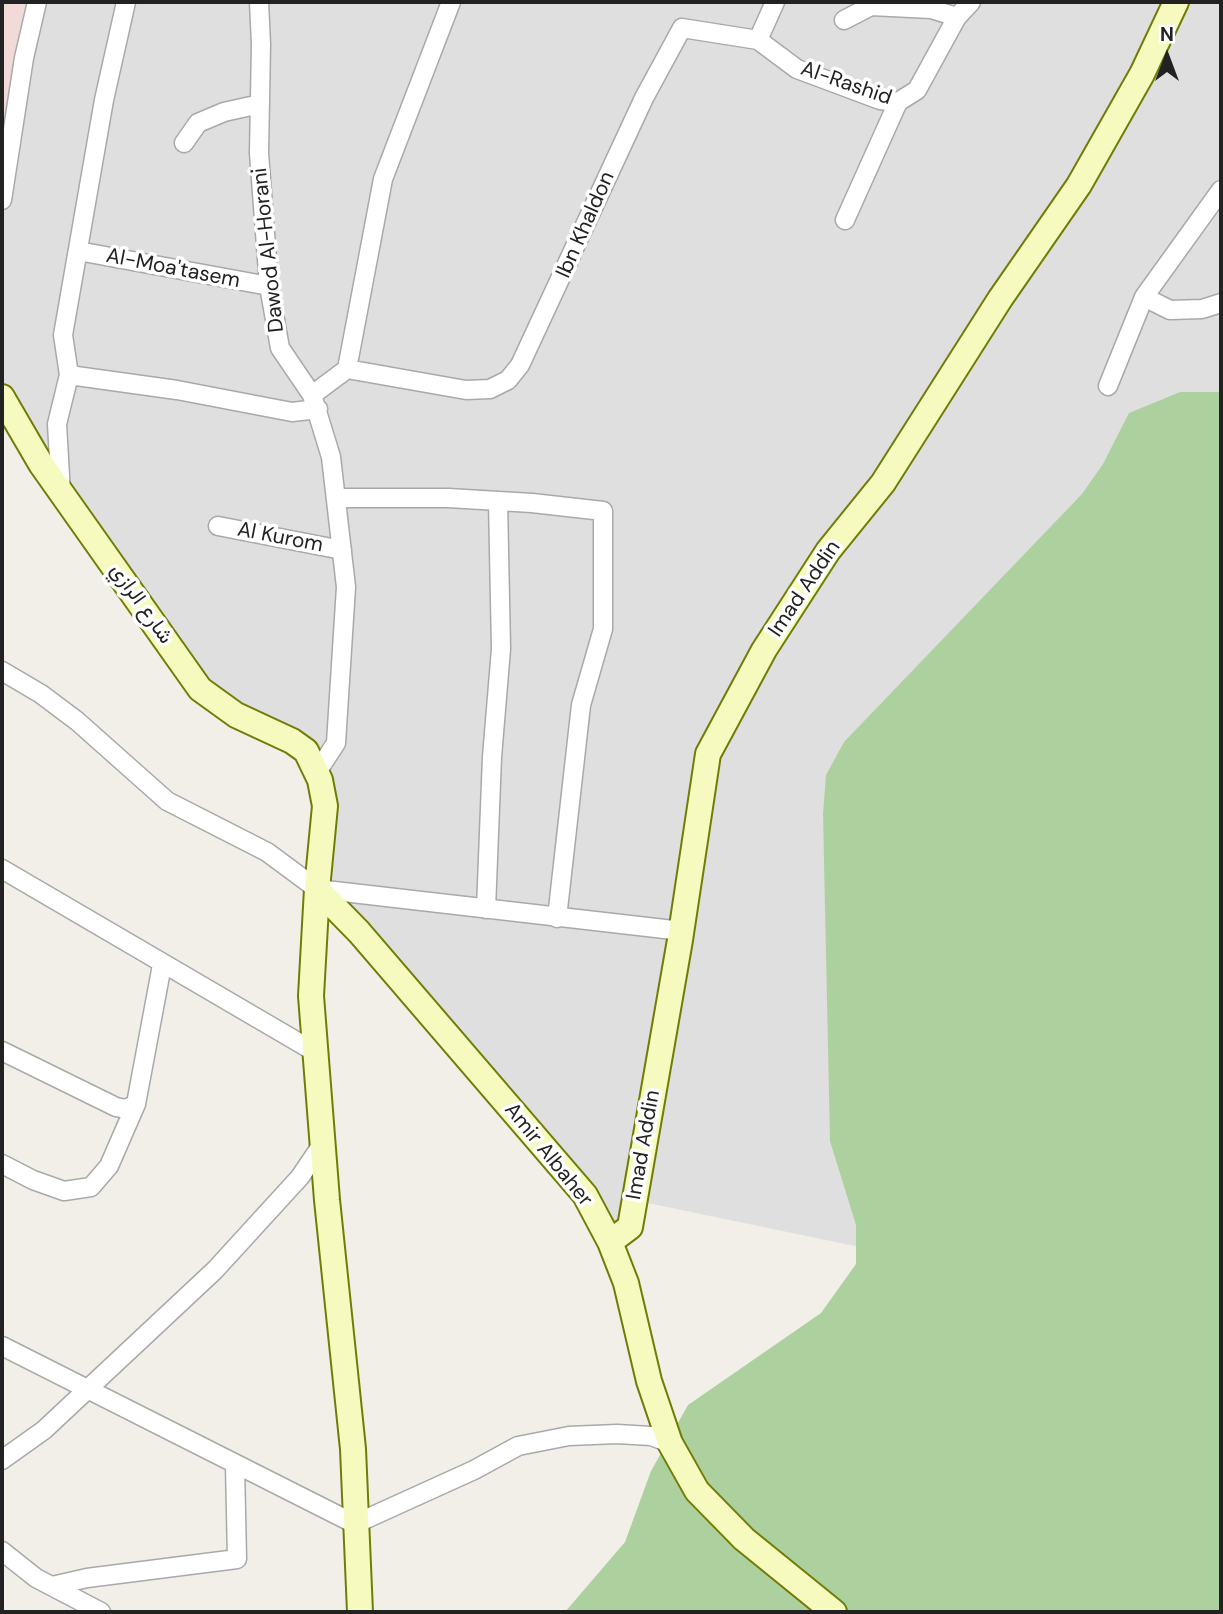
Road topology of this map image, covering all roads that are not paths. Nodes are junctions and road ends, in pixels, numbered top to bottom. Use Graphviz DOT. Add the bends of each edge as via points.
graph roads {
  1 [pos="37,2"];
  2 [pos="126,2"];
  3 [pos="259,2"];
  4 [pos="451,2"];
  5 [pos="775,2"];
  6 [pos="971,2"];
  7 [pos="1176,2"];
  8 [pos="957,17"];
  9 [pos="845,20"];
  10 [pos="758,40"];
  11 [pos="898,102"];
  12 [pos="260,104"];
  13 [pos="184,143"];
  14 [pos="1221,190"];
  15 [pos="2,200"];
  16 [pos="845,219"];
  17 [pos="78,251"];
  18 [pos="269,286"];
  19 [pos="1144,297"];
  20 [pos="1221,303"];
  21 [pos="347,369"];
  22 [pos="69,374"];
  23 [pos="1108,386"];
  24 [pos="2,397"];
  25 [pos="315,402"];
  26 [pos="61,493"];
  27 [pos="336,498"];
  28 [pos="498,501"];
  29 [pos="218,526"];
  30 [pos="342,550"];
  31 [pos="2,671"];
  32 [pos="317,772"];
  33 [pos="2,869"];
  34 [pos="317,889"];
  35 [pos="486,909"];
  36 [pos="557,918"];
  37 [pos="682,932"];
  38 [pos="162,965"];
  39 [pos="2,1051"];
  40 [pos="315,1052"];
  41 [pos="136,1104"];
  42 [pos="323,1143"];
  43 [pos="2,1164"];
  44 [pos="610,1242"];
  45 [pos="2,1346"];
  46 [pos="87,1388"];
  47 [pos="670,1443"];
  48 [pos="2,1460"];
  49 [pos="235,1465"];
  50 [pos="355,1524"];
  51 [pos="2,1551"];
  52 [pos="52,1586"];
  53 [pos="101,1612"];
  54 [pos="360,1612"];
  55 [pos="834,1612"];
  1 -- 15 [label="street"];
  2 -- 17 [label="street"];
  3 -- 12 [label="street, Dawod Al-Horani"];
  4 -- 21 [label="street" via="383,179"];
  5 -- 10 [label="street"];
  6 -- 8 [label="street, Al-Rashid"];
  7 -- 37 [label="street, Imad Addin" via="1143,74 1079,185 883,483 828,551 764,650 708,754"];
  8 -- 9 [label="street" via="931,9 871,6"];
  8 -- 11 [label="street, Al-Rashid" via="917,90"];
  10 -- 11 [label="street, Al-Rashid" via="797,69 880,100"];
  10 -- 21 [label="street, Ibn Khaldon" via="682,28 644,98 520,365 508,380 490,389 466,390"];
  11 -- 16 [label="street"];
  12 -- 13 [label="street" via="198,123"];
  12 -- 18 [label="street, Dawod Al-Horani"];
  14 -- 19 [label="street"];
  17 -- 18 [label="street, Al-Moa'tasem"];
  17 -- 22 [label="street" via="63,335"];
  18 -- 25 [label="street, Dawod Al-Horani" via="280,348"];
  19 -- 20 [label="street" via="1170,310"];
  19 -- 23 [label="street"];
  21 -- 25 [label="street"];
  22 -- 25 [label="street" via="292,412"];
  22 -- 26 [label="street" via="57,424"];
  24 -- 26 [label="street, شارع الرازي"];
  25 -- 27 [label="street, Dawod Al-Horani" via="331,457"];
  26 -- 32 [label="street, شارع الرازي" via="200,689 243,718 300,745"];
  27 -- 28 [label="street"];
  27 -- 30 [label="street, Dawod Al-Horani"];
  28 -- 35 [label="street" via="502,649"];
  28 -- 36 [label="street" via="603,511 603,629 581,705"];
  29 -- 30 [label="street, Al Kurom"];
  30 -- 32 [label="street, Dawod Al-Horani" via="346,587 336,743"];
  31 -- 34 [label="street" via="77,721 167,801 267,852"];
  32 -- 34 [label="street" via="325,815"];
  33 -- 38 [label="street"];
  34 -- 35 [label="street"];
  34 -- 40 [label="street" via="311,996"];
  34 -- 44 [label="street, Amir Albaher" via="585,1195"];
  35 -- 36 [label="street"];
  36 -- 37 [label="street"];
  37 -- 44 [label="street, Imad Addin" via="630,1227"];
  38 -- 40 [label="street"];
  38 -- 41 [label="street"];
  39 -- 41 [label="street" via="116,1107"];
  40 -- 42 [label="street"];
  41 -- 43 [label="street" via="109,1166 91,1187 64,1191"];
  42 -- 46 [label="street" via="300,1177 215,1270"];
  42 -- 50 [label="street" via="353,1449"];
  44 -- 47 [label="street, Amir Albaher" via="626,1283 649,1381"];
  45 -- 46 [label="street"];
  46 -- 48 [label="street" via="44,1430"];
  46 -- 49 [label="street"];
  47 -- 50 [label="street" via="651,1436 617,1434 569,1436 518,1446"];
  47 -- 55 [label="street, Amir Albaher" via="697,1491 744,1539"];
  49 -- 50 [label="street"];
  49 -- 52 [label="street" via="237,1559"];
  50 -- 54 [label="street"];
  51 -- 52 [label="street" via="20,1569"];
  52 -- 53 [label="street"];
}
